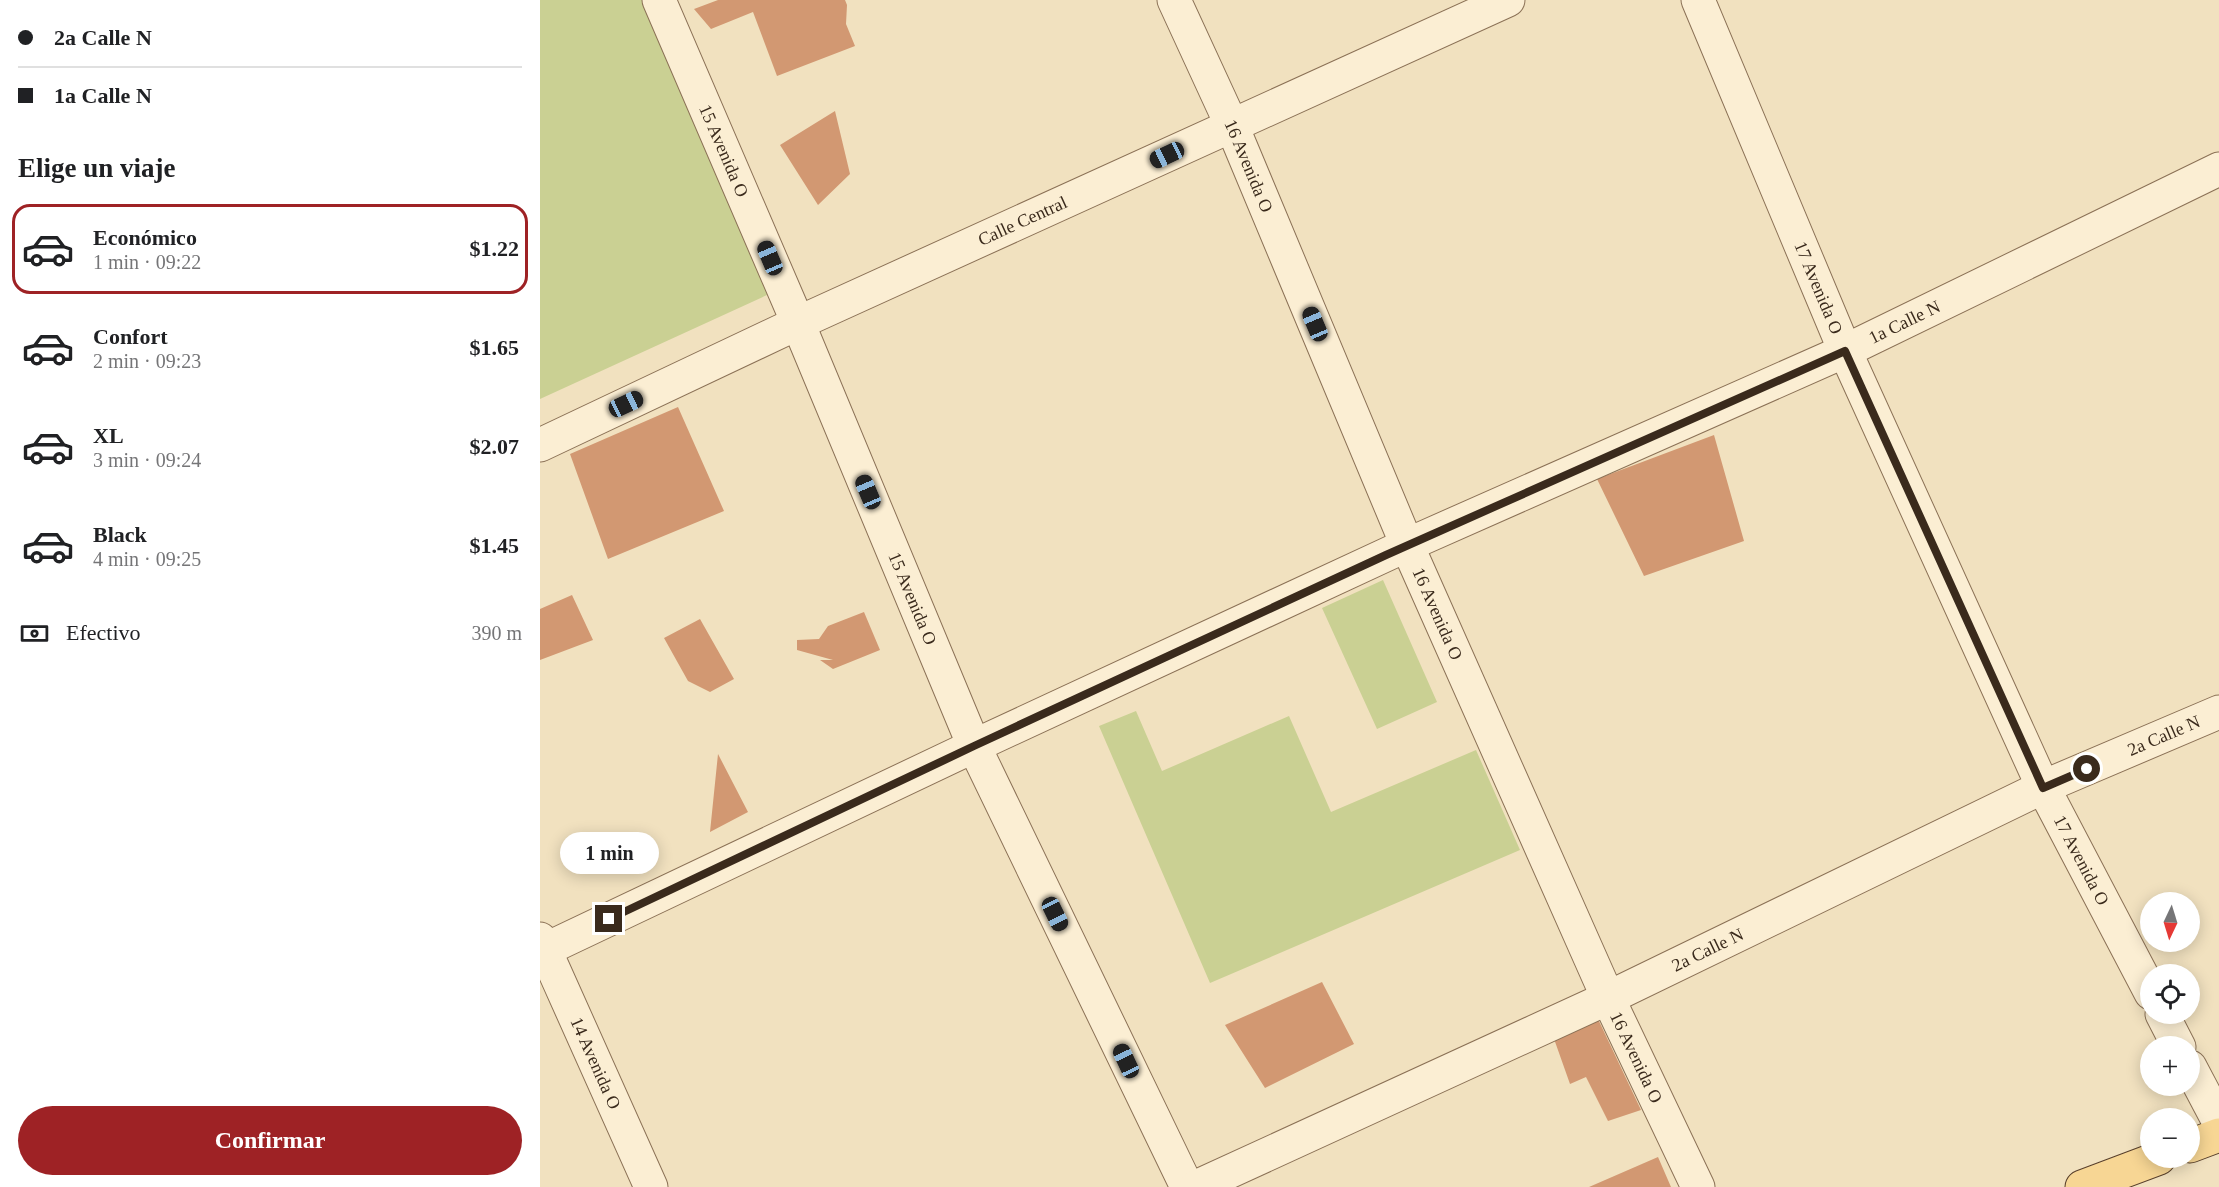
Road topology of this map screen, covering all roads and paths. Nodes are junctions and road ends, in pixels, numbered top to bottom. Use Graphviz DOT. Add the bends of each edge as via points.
graph roads {
  1 [pos="659,0"];
  2 [pos="1174,0"];
  3 [pos="1508,0"];
  4 [pos="1698,0"];
  5 [pos="1232,126"];
  6 [pos="2219,169"];
  7 [pos="798,323"];
  8 [pos="1845,351"];
  9 [pos="540,445"];
  10 [pos="1407,545"];
  11 [pos="2219,712"];
  12 [pos="974,746"];
  13 [pos="2043,788"];
  14 [pos="542,947"];
  15 [pos="2140,972"];
  16 [pos="1608,998"];
  17 [pos="2200,1086"];
  18 [pos="2219,1122"];
  19 [pos="2219,1135"];
  20 [pos="2200,1142"];
  21 [pos="2140,1165"];
  22 [pos="651,1187"];
  23 [pos="1187,1187"];
  24 [pos="1196,1187"];
  25 [pos="1698,1187"];
  26 [pos="2082,1187"];
  1 -- 7 [label="street, 15 Avenida O"];
  2 -- 5 [label="street, 16 Avenida O"];
  3 -- 5 [label="street, Calle Central"];
  4 -- 8 [label="street, 17 Avenida O"];
  5 -- 7 [label="street, Calle Central"];
  5 -- 10 [label="street, 16 Avenida O"];
  6 -- 8 [label="street, 1a Calle N"];
  7 -- 9 [label="street, Calle Central"];
  7 -- 12 [label="street, 15 Avenida O"];
  8 -- 10 [label="street, 1a Calle N"];
  8 -- 13 [label="street, 17 Avenida O"];
  10 -- 12 [label="street, 1a Calle N"];
  10 -- 16 [label="street, 16 Avenida O"];
  11 -- 13 [label="street, 2a Calle N"];
  12 -- 14 [label="street, 1a Calle N"];
  12 -- 23 [label="street, 15 Avenida O"];
  13 -- 15 [label="street, 17 Avenida O"];
  13 -- 16 [label="street, 2a Calle N"];
  14 -- 22 [label="street, 14 Avenida O"];
  16 -- 24 [label="street, 2a Calle N"];
  16 -- 25 [label="street, 16 Avenida O"];
  17 -- 18 [label="street"];
  19 -- 20 [label="main road"];
  21 -- 26 [label="main road"];
}
